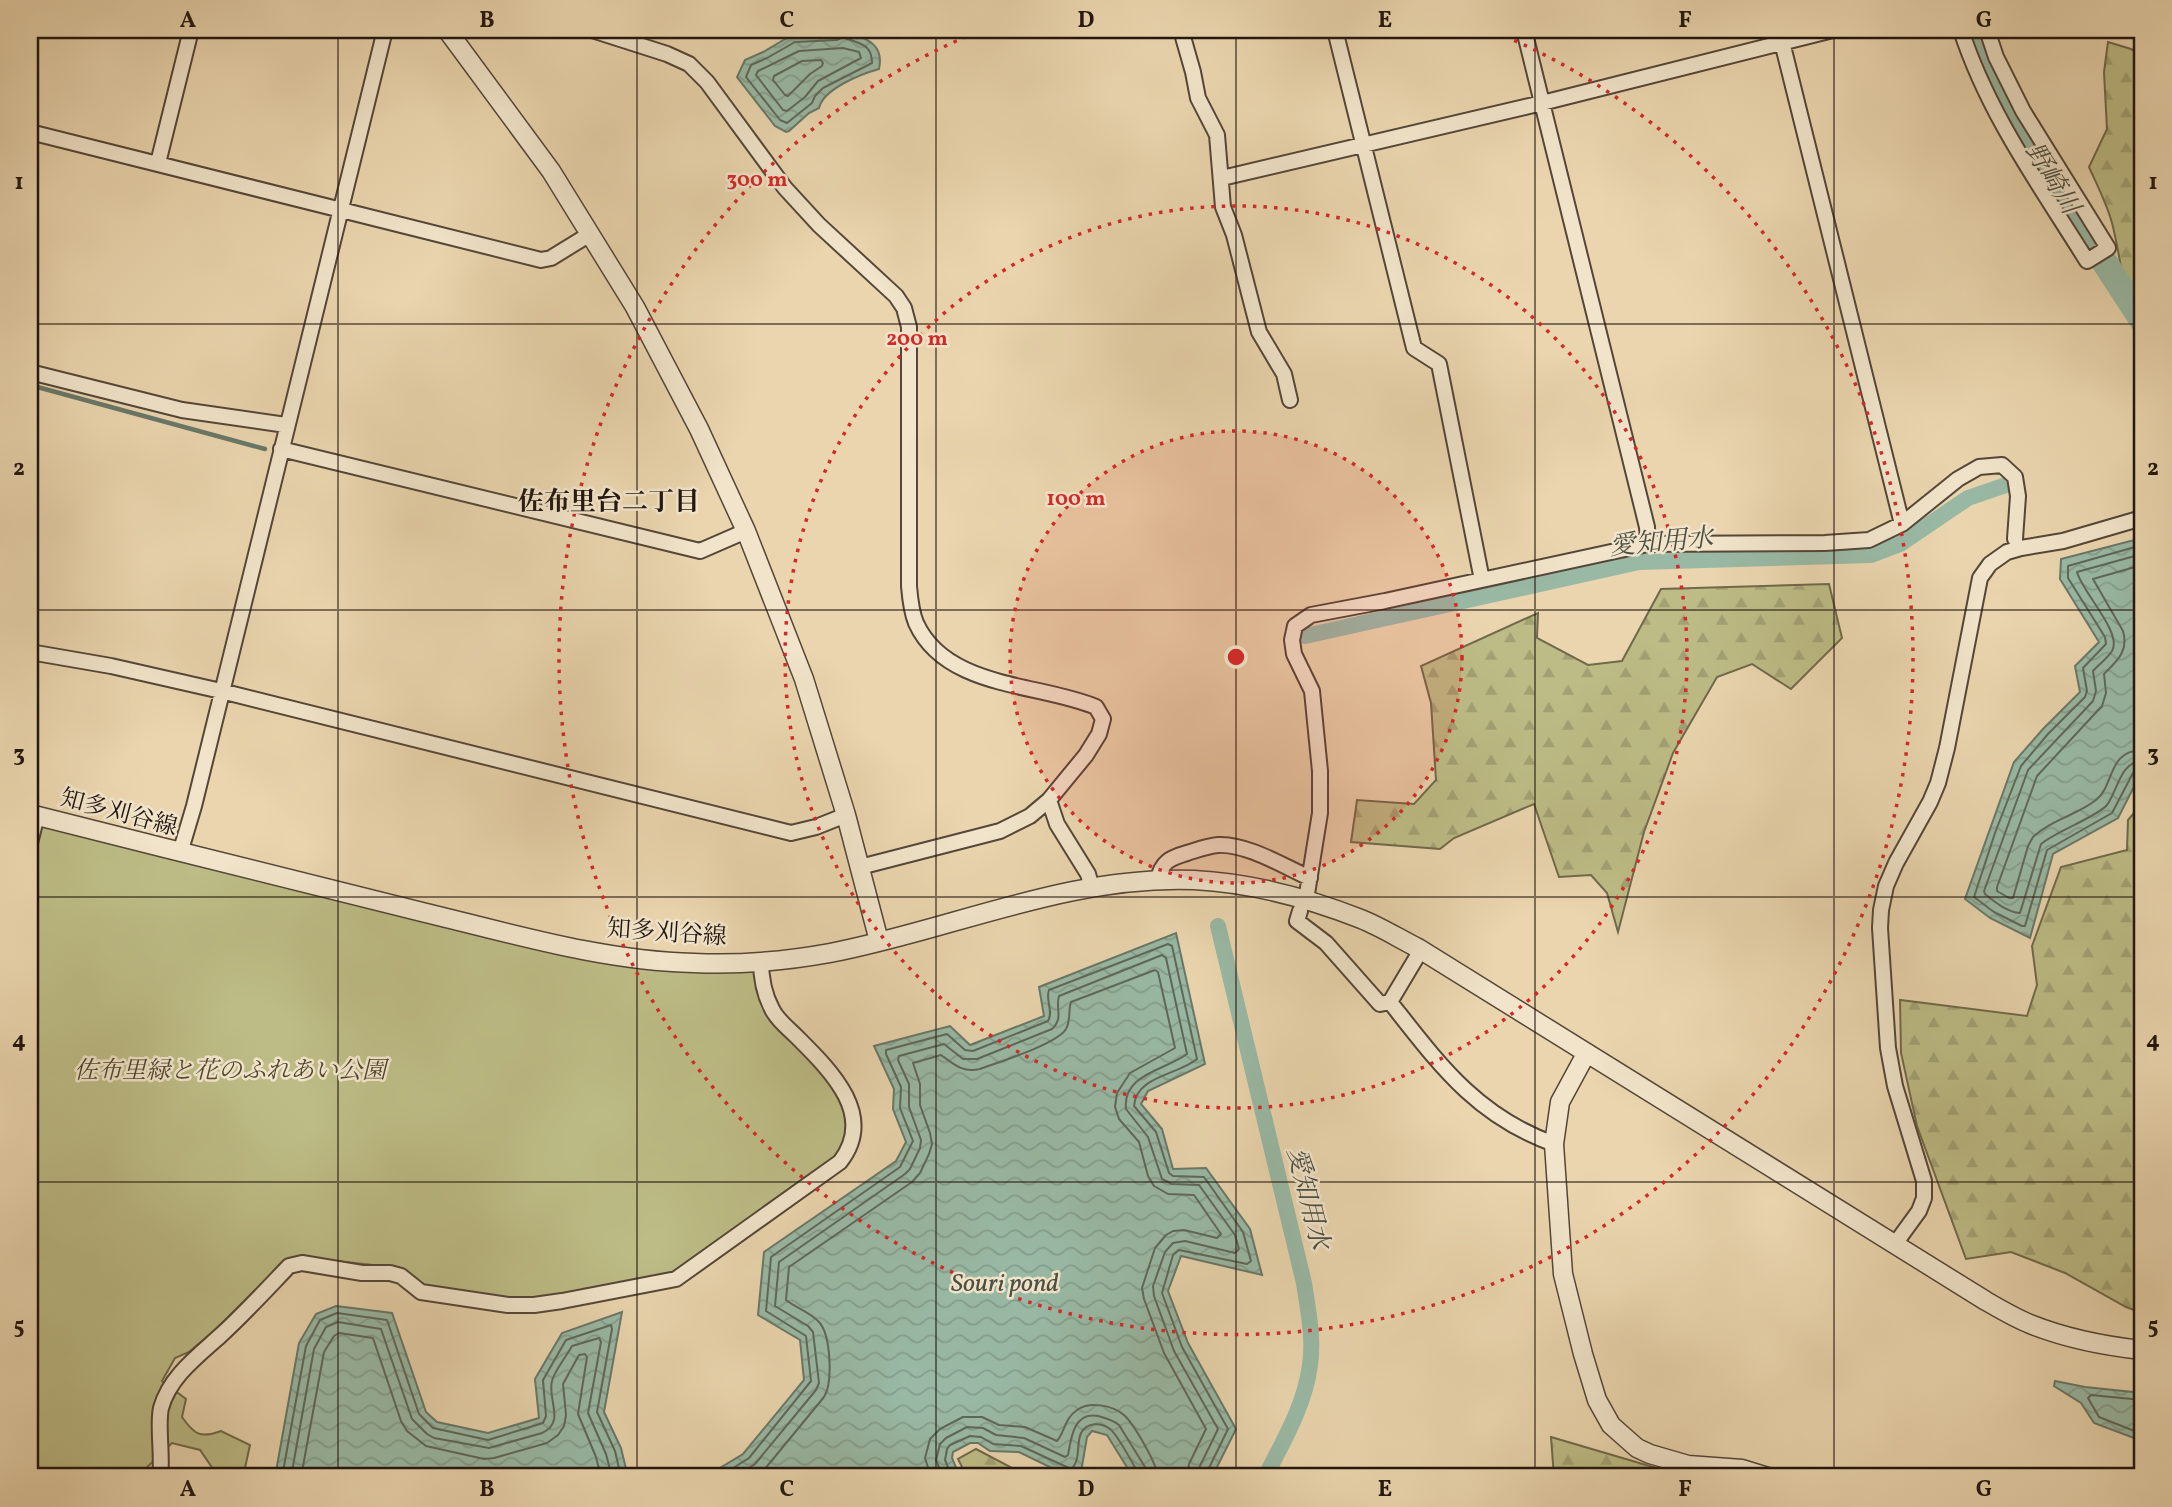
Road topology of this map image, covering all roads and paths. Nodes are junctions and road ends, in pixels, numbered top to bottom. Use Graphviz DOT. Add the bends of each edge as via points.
graph roads {
  1 [pos="191,30"];
  2 [pos="385,30"];
  3 [pos="447,30"];
  4 [pos="592,30"];
  5 [pos="1181,30"];
  6 [pos="1335,30"];
  7 [pos="1524,30"];
  8 [pos="1833,30"];
  9 [pos="1961,30"];
  10 [pos="1987,30"];
  11 [pos="1781,36"];
  12 [pos="1542,103"];
  13 [pos="30,132"];
  14 [pos="1364,145"];
  15 [pos="158,163"];
  16 [pos="1222,178"];
  17 [pos="339,210"];
  18 [pos="590,234"];
  19 [pos="30,372"];
  20 [pos="1290,400"];
  21 [pos="286,425"];
  22 [pos="281,449"];
  23 [pos="2142,518"];
  24 [pos="1902,524"];
  25 [pos="746,531"];
  26 [pos="2015,538"];
  27 [pos="1647,544"];
  28 [pos="1482,580"];
  29 [pos="30,652"];
  30 [pos="221,691"];
  31 [pos="1049,800"];
  32 [pos="33,815"];
  33 [pos="846,816"];
  34 [pos="30,843"];
  35 [pos="180,853"];
  36 [pos="860,867"];
  37 [pos="1310,878"];
  38 [pos="1158,880"];
  39 [pos="1092,888"];
  40 [pos="1303,905"];
  41 [pos="879,941"];
  42 [pos="1421,950"];
  43 [pos="761,961"];
  44 [pos="1390,1002"];
  45 [pos="1586,1054"];
  46 [pos="1553,1144"];
  47 [pos="1895,1244"];
  48 [pos="2142,1350"];
  49 [pos="160,1477"];
  50 [pos="1768,1477"];
  1 -- 15 [label="street"];
  2 -- 17 [label="street"];
  3 -- 18 [label="street" via="551,171"];
  4 -- 31 [label="street" via="689,64 713,88 786,188 904,308 909,327 911,607 926,639 957,665 1096,707 1103,719 1099,734"];
  5 -- 16 [label="street" via="1198,98 1217,135"];
  6 -- 14 [label="street"];
  7 -- 12 [label="street"];
  8 -- 11 [label="street"];
  9 -- 10 [label="street" via="1977,74 2011,139 2087,261 2108,248 2023,111"];
  11 -- 12 [label="street"];
  11 -- 24 [label="street"];
  12 -- 14 [label="street"];
  12 -- 27 [label="street" via="1647,527"];
  13 -- 15 [label="street"];
  14 -- 16 [label="street"];
  14 -- 28 [label="street" via="1414,348 1439,364"];
  15 -- 17 [label="street"];
  16 -- 20 [label="street" via="1223,207 1259,332 1284,374"];
  17 -- 18 [label="street" via="541,260"];
  17 -- 21 [label="street"];
  18 -- 25 [label="street" via="635,307"];
  19 -- 21 [label="street" via="182,410"];
  21 -- 22 [label="street"];
  22 -- 25 [label="street" via="700,551"];
  22 -- 30 [label="street"];
  23 -- 47 [label="street" via="2007,552 1980,578 1938,783 1896,863 1881,910 1888,1048 1924,1181 1919,1211"];
  24 -- 26 [label="street" via="1958,479 1979,467 2003,465 2015,477"];
  24 -- 27 [label="street" via="1869,540 1853,542"];
  25 -- 33 [label="street" via="804,679"];
  27 -- 28 [label="street"];
  28 -- 37 [label="street" via="1311,615 1295,626 1294,654 1312,691 1320,771 1320,813"];
  29 -- 30 [label="street"];
  30 -- 33 [label="street" via="791,832"];
  30 -- 35 [label="street"];
  31 -- 36 [label="street" via="1000,831"];
  31 -- 39 [label="street" via="1056,824"];
  32 -- 34 [label="street"];
  32 -- 35 [label="street, 知多刈谷線"];
  33 -- 36 [label="street"];
  35 -- 43 [label="street, 知多刈谷線" via="572,948 670,962"];
  36 -- 41 [label="street"];
  37 -- 38 [label="street" via="1253,853 1221,845 1170,858"];
  37 -- 40 [label="street"];
  38 -- 39 [label="street, 知多刈谷線"];
  38 -- 40 [label="street, 知多刈谷線" via="1226,883"];
  39 -- 41 [label="street, 知多刈谷線"];
  40 -- 42 [label="street, 知多刈谷線" via="1364,920"];
  40 -- 44 [label="street" via="1297,921 1326,943 1380,1004"];
  41 -- 43 [label="street, 知多刈谷線" via="830,953"];
  42 -- 44 [label="street"];
  42 -- 45 [label="street, 知多刈谷線"];
  43 -- 49 [label="street" via="761,979 772,1010 843,1089 854,1131 840,1162 676,1279 562,1301 508,1305 421,1292 390,1273 302,1263 289,1266 189,1362 166,1393 160,1411"];
  44 -- 46 [label="street" via="1445,1072 1470,1095 1496,1116"];
  45 -- 46 [label="street" via="1560,1102"];
  45 -- 47 [label="street, 知多刈谷線"];
  46 -- 50 [label="street" via="1563,1274 1587,1367 1611,1425 1637,1448 1669,1461 1742,1469"];
  47 -- 48 [label="street, 知多刈谷線" via="2029,1324"];
}
